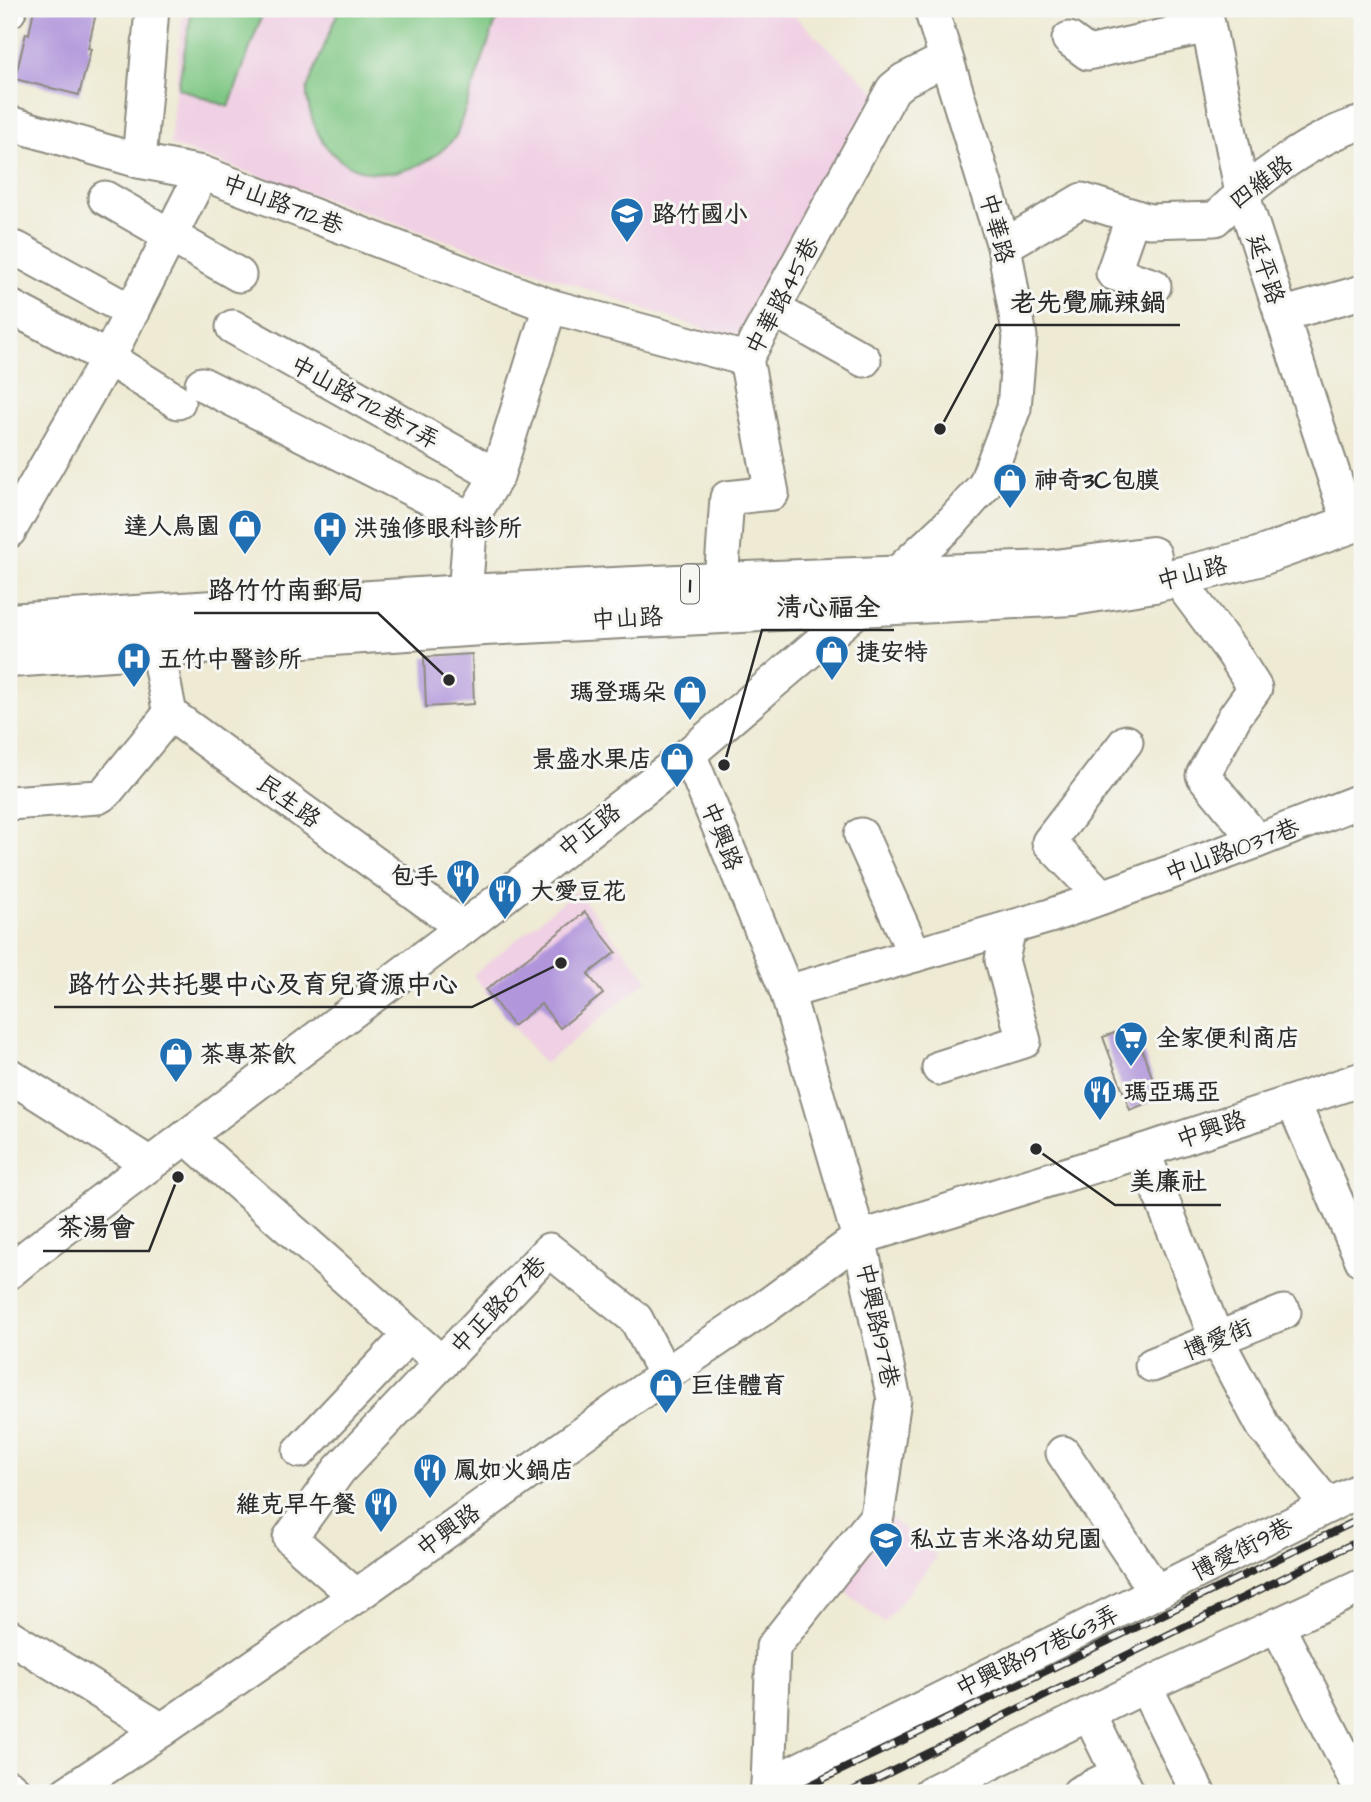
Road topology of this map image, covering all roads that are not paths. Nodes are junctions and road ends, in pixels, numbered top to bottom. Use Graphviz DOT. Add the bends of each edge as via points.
graph roads {
  1 [pos="152,9"];
  2 [pos="931,9"];
  3 [pos="1206,17"];
  4 [pos="1069,39"];
  5 [pos="946,58"];
  6 [pos="9,123"];
  7 [pos="1362,123"];
  8 [pos="139,161"];
  9 [pos="202,173"];
  10 [pos="1242,193"];
  11 [pos="105,198"];
  12 [pos="1133,216"];
  13 [pos="170,235"];
  14 [pos="1004,246"];
  15 [pos="17,248"];
  16 [pos="239,275"];
  17 [pos="1154,286"];
  18 [pos="1362,292"];
  19 [pos="9,306"];
  20 [pos="550,306"];
  21 [pos="773,309"];
  22 [pos="132,312"];
  23 [pos="1281,315"];
  24 [pos="233,327"];
  25 [pos="108,358"];
  26 [pos="746,359"];
  27 [pos="864,360"];
  28 [pos="498,476"];
  29 [pos="1354,510"];
  30 [pos="471,519"];
  31 [pos="9,531"];
  32 [pos="891,577"];
  33 [pos="1176,577"];
  34 [pos="720,582"];
  35 [pos="861,607"];
  36 [pos="465,610"];
  37 [pos="9,624"];
  38 [pos="157,648"];
  39 [pos="9,658"];
  40 [pos="170,714"];
  41 [pos="1126,742"];
  42 [pos="688,754"];
  43 [pos="1362,800"];
  44 [pos="9,803"];
  45 [pos="861,835"];
  46 [pos="1257,841"];
  47 [pos="1101,897"];
  48 [pos="463,928"];
  49 [pos="1009,928"];
  50 [pos="915,955"];
  51 [pos="787,992"];
  52 [pos="939,1068"];
  53 [pos="9,1075"];
  54 [pos="1362,1079"];
  55 [pos="1293,1102"];
  56 [pos="186,1137"];
  57 [pos="1143,1151"];
  58 [pos="150,1164"];
  59 [pos="859,1238"];
  60 [pos="16,1253"];
  61 [pos="1362,1260"];
  62 [pos="1284,1312"];
  63 [pos="410,1335"];
  64 [pos="1217,1340"];
  65 [pos="442,1363"];
  66 [pos="1152,1365"];
  67 [pos="665,1376"];
  68 [pos="300,1451"];
  69 [pos="1063,1453"];
  70 [pos="1362,1489"];
  71 [pos="1328,1506"];
  72 [pos="1362,1586"];
  73 [pos="1156,1592"];
  74 [pos="356,1596"];
  75 [pos="1276,1625"];
  76 [pos="9,1636"];
  77 [pos="1145,1686"];
  78 [pos="1089,1714"];
  79 [pos="162,1730"];
  80 [pos="1123,1784"];
  81 [pos="9,1787"];
  82 [pos="769,1789"];
  83 [pos="1362,1792"];
  84 [pos="16,1793"];
  85 [pos="67,1793"];
  86 [pos="930,1793"];
  87 [pos="1079,1793"];
  88 [pos="1198,1793"];
  1 -- 8 [label="street"];
  2 -- 5 [label="street, 中華路"];
  3 -- 4 [label="street" via="1088,53"];
  3 -- 10 [label="street, 延平路"];
  5 -- 14 [label="street, 中華路"];
  5 -- 21 [label="street, 中華路45巷" via="893,89"];
  6 -- 8 [label="street, 中山路712巷"];
  7 -- 10 [label="street, 四維路" via="1342,128"];
  8 -- 9 [label="street, 中山路712巷"];
  9 -- 13 [label="street"];
  9 -- 20 [label="street, 中山路712巷"];
  10 -- 12 [label="street, 四維路" via="1215,219 1149,221"];
  10 -- 23 [label="street, 延平路"];
  11 -- 13 [label="street"];
  12 -- 14 [label="street, 四維路" via="1082,200"];
  12 -- 17 [label="street" via="1113,273"];
  13 -- 16 [label="street"];
  13 -- 22 [label="street"];
  14 -- 32 [label="street, 中華路" via="1020,337 1014,408 985,485"];
  15 -- 22 [label="street"];
  18 -- 23 [label="street"];
  19 -- 25 [label="street"];
  20 -- 26 [label="street, 中山路712巷"];
  20 -- 28 [label="street"];
  21 -- 26 [label="street, 中華路45巷"];
  21 -- 27 [label="street"];
  22 -- 25 [label="street"];
  23 -- 29 [label="street, 延平路"];
  24 -- 28 [label="street, 中山路712巷7弄"];
  25 -- 30 [label="street"];
  25 -- 31 [label="street"];
  26 -- 34 [label="street, 中華路45巷" via="772,493 727,498"];
  28 -- 30 [label="street"];
  29 -- 32 [label="main road, 中山路 / 1" via="1142,559 1048,570"];
  29 -- 33 [label="main road, 中山路 / 1" via="1258,557"];
  30 -- 36 [label="street"];
  32 -- 34 [label="main road, 中山路 / 1"];
  32 -- 35 [label="street, 中正路"];
  33 -- 35 [label="main road, 中山路 / 1" via="1073,596"];
  33 -- 46 [label="street" via="1255,688 1203,775"];
  34 -- 36 [label="main road, 中山路 / 1"];
  35 -- 36 [label="main road, 中山路 / 1"];
  35 -- 42 [label="street, 中正路"];
  36 -- 37 [label="main road, 中山路 / 1"];
  36 -- 38 [label="main road, 中山路 / 1"];
  38 -- 39 [label="main road, 中山路 / 1"];
  38 -- 40 [label="street"];
  40 -- 44 [label="street" via="98,797"];
  40 -- 48 [label="street, 民生路"];
  41 -- 47 [label="street" via="1049,842"];
  42 -- 48 [label="street, 中正路"];
  42 -- 51 [label="street, 中興路"];
  43 -- 46 [label="street, 中山路1037巷"];
  45 -- 50 [label="street"];
  46 -- 47 [label="street, 中山路1037巷"];
  47 -- 49 [label="street, 中山路1037巷"];
  48 -- 56 [label="street, 中正路"];
  49 -- 50 [label="street, 中山路1037巷"];
  49 -- 52 [label="street" via="1002,960 1024,1041"];
  50 -- 51 [label="street, 中山路1037巷"];
  51 -- 59 [label="street, 中興路"];
  53 -- 58 [label="street"];
  54 -- 55 [label="street, 中興路"];
  55 -- 57 [label="street, 中興路"];
  55 -- 61 [label="street"];
  56 -- 58 [label="street, 中正路"];
  56 -- 63 [label="street, 中正路87巷"];
  57 -- 59 [label="street, 中興路"];
  57 -- 64 [label="street"];
  58 -- 60 [label="street, 中正路"];
  59 -- 67 [label="street, 中興路"];
  59 -- 82 [label="street, 中興路197巷" via="894,1399 877,1516 773,1647"];
  62 -- 64 [label="street, 博愛街"];
  63 -- 65 [label="street, 中正路87巷"];
  63 -- 68 [label="street, 中正路87巷"];
  64 -- 66 [label="street, 博愛街"];
  64 -- 71 [label="street" via="1263,1426"];
  65 -- 67 [label="street, 中正路87巷" via="549,1250 636,1319"];
  65 -- 74 [label="street, 中正路87巷" via="340,1470 290,1538"];
  67 -- 74 [label="street, 中興路"];
  69 -- 73 [label="street"];
  70 -- 71 [label="street, 博愛街9巷"];
  71 -- 73 [label="street, 博愛街9巷"];
  72 -- 75 [label="street"];
  73 -- 82 [label="street, 中興路197巷63弄"];
  74 -- 79 [label="street, 中興路"];
  75 -- 77 [label="street"];
  75 -- 83 [label="street"];
  76 -- 79 [label="street"];
  77 -- 78 [label="street"];
  77 -- 88 [label="street"];
  78 -- 80 [label="street"];
  78 -- 86 [label="street"];
  79 -- 85 [label="street, 中興路"];
  80 -- 87 [label="street"];
  81 -- 84 [label="street"];
}
